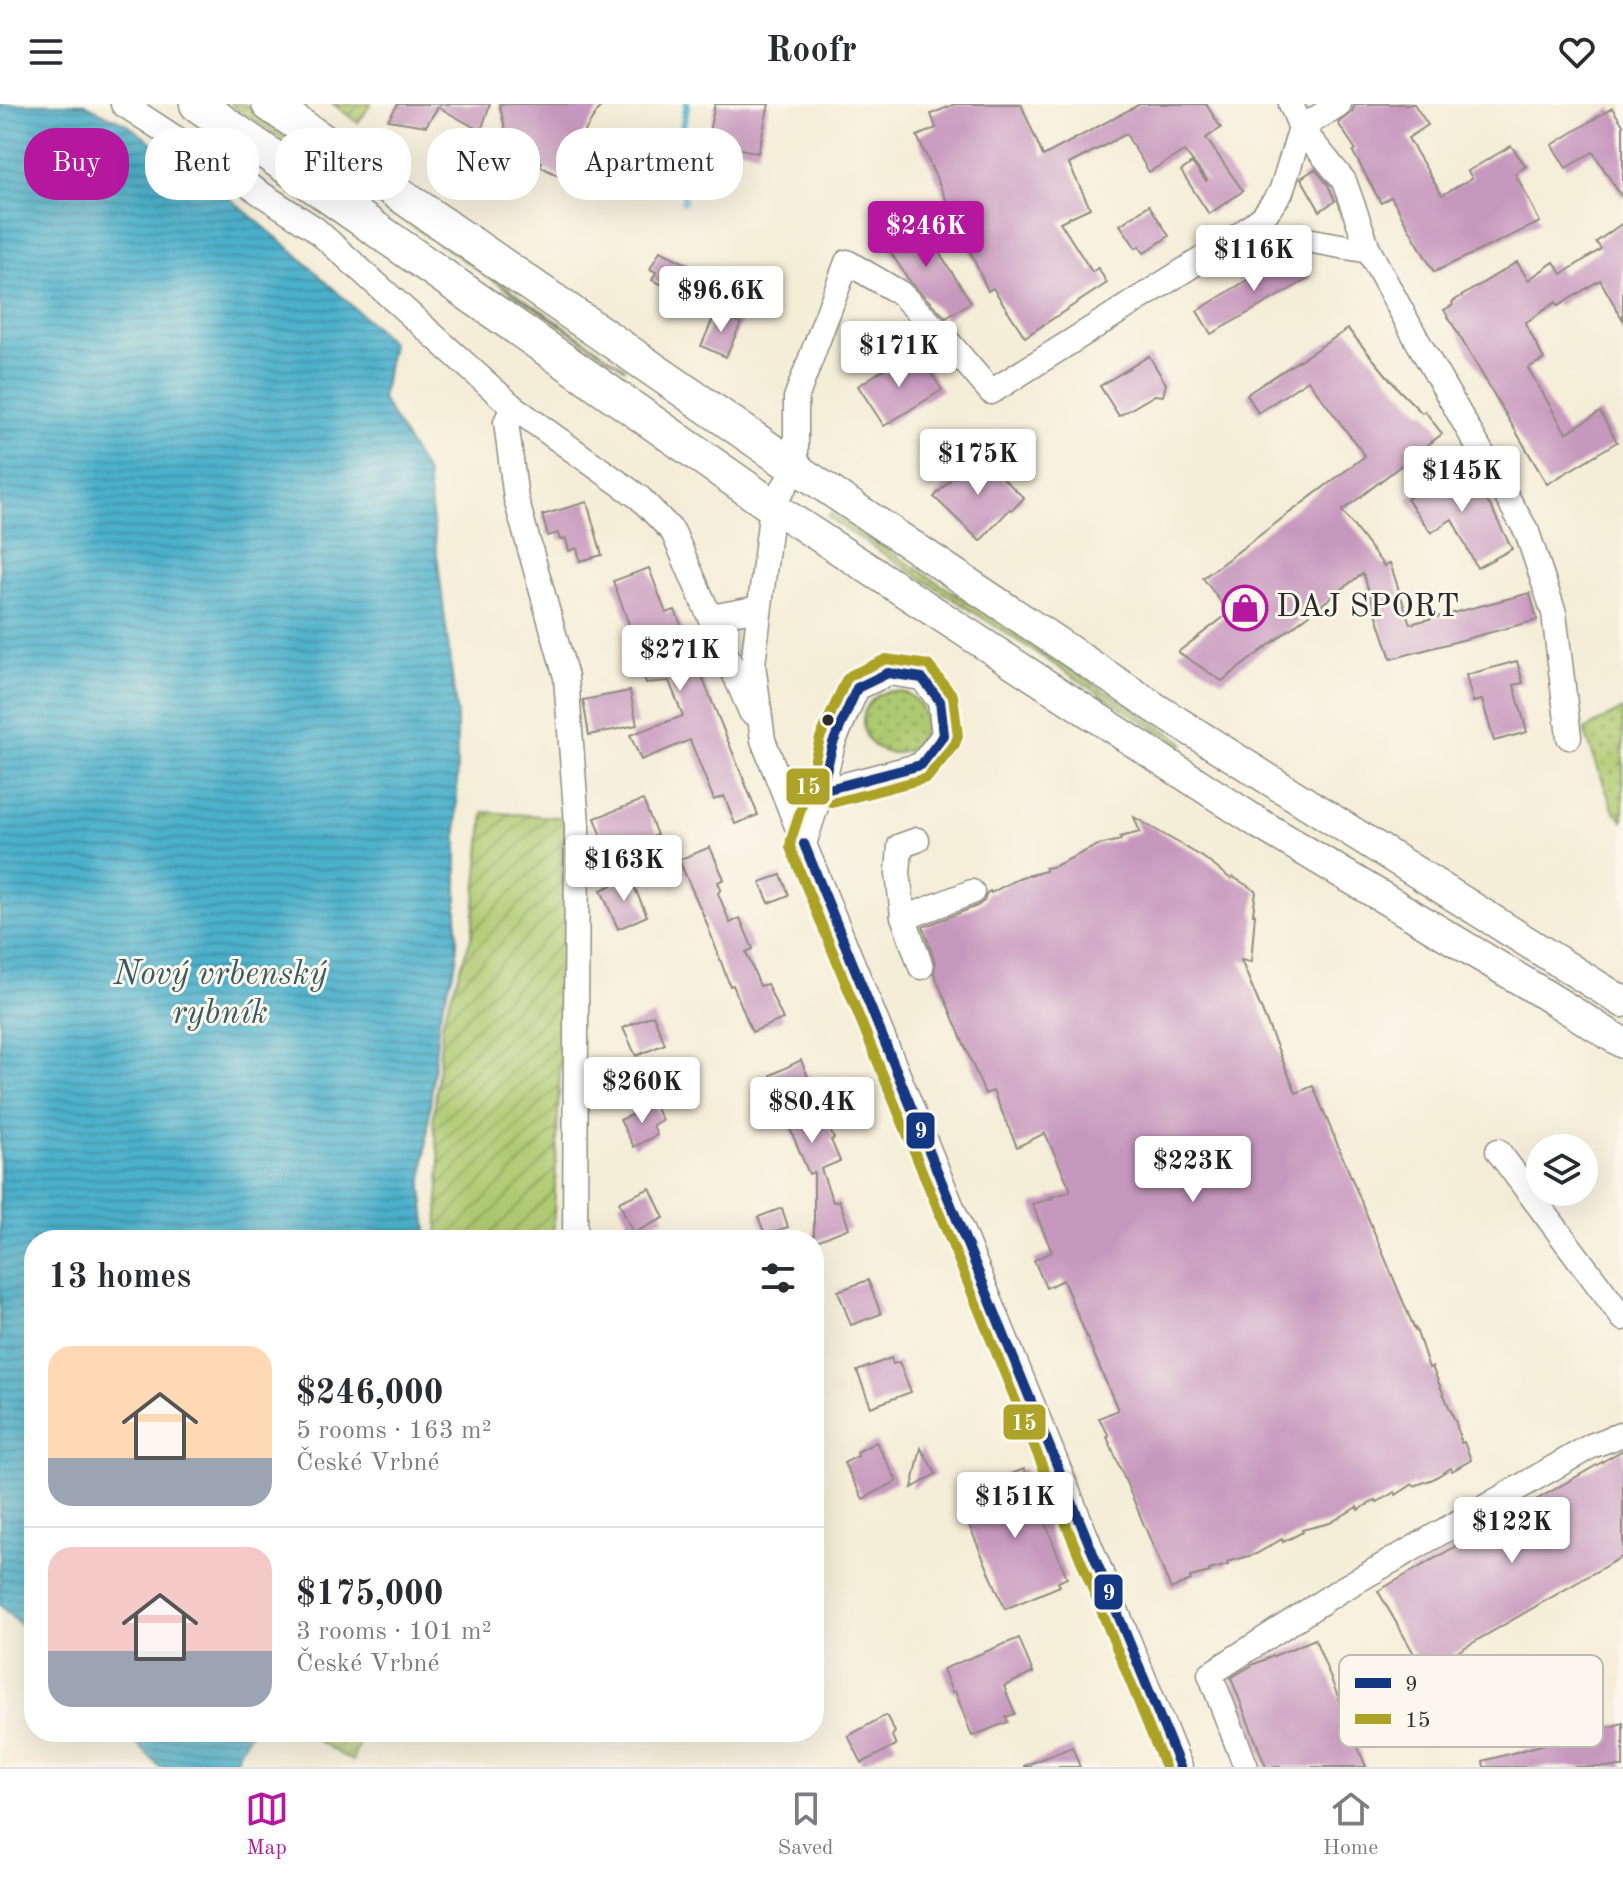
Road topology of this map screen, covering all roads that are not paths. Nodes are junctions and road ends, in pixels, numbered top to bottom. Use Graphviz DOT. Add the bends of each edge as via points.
graph roads {
  1 [pos="123,104"];
  2 [pos="197,104"];
  3 [pos="269,104"];
  4 [pos="1291,104"];
  5 [pos="1339,104"];
  6 [pos="1301,128"];
  7 [pos="1237,237"];
  8 [pos="1369,251"];
  9 [pos="513,407"];
  10 [pos="796,468"];
  11 [pos="772,506"];
  12 [pos="759,608"];
  13 [pos="711,617"];
  14 [pos="1569,737"];
  15 [pos="763,740"];
  16 [pos="821,791"];
  17 [pos="902,840"];
  18 [pos="804,844"];
  19 [pos="972,892"];
  20 [pos="903,916"];
  21 [pos="1554,959"];
  22 [pos="921,967"];
  23 [pos="1534,988"];
  24 [pos="1623,1002"];
  25 [pos="1623,1043"];
  26 [pos="1498,1151"];
  27 [pos="575,1230"];
  28 [pos="1623,1318"];
  29 [pos="1623,1434"];
  30 [pos="1180,1767"];
  31 [pos="1246,1767"];
  1 -- 9 [label="street" via="314,228"];
  2 -- 11 [label="highway"];
  3 -- 10 [label="highway"];
  4 -- 6 [label="street"];
  5 -- 6 [label="street"];
  6 -- 7 [label="street" via="1281,192 1263,217"];
  6 -- 8 [label="street" via="1344,181"];
  7 -- 8 [label="street" via="1296,238"];
  7 -- 10 [label="street" via="991,392 900,293 847,262 796,398"];
  8 -- 14 [label="street" via="1527,532 1554,613"];
  9 -- 13 [label="street" via="640,498 673,532"];
  9 -- 27 [label="street" via="506,422 516,499 566,677 577,824"];
  10 -- 11 [label="street"];
  10 -- 21 [label="main road" via="1160,711"];
  11 -- 12 [label="street"];
  11 -- 23 [label="main road" via="1260,824"];
  12 -- 13 [label="street"];
  12 -- 15 [label="street" via="753,664"];
  13 -- 15 [label="street"];
  15 -- 18 [label="street"];
  16 -- 16 [label="street" via="921,765 944,735 940,701 922,678 888,673 857,688 833,743"];
  16 -- 18 [label="street"];
  17 -- 20 [label="street" via="898,873"];
  18 -- 30 [label="street"];
  19 -- 20 [label="street"];
  20 -- 22 [label="street"];
  21 -- 23 [label="street"];
  21 -- 24 [label="main road"];
  23 -- 25 [label="main road"];
  26 -- 28 [label="street"];
  29 -- 31 [label="street" via="1591,1446 1328,1598 1210,1674"];
}
